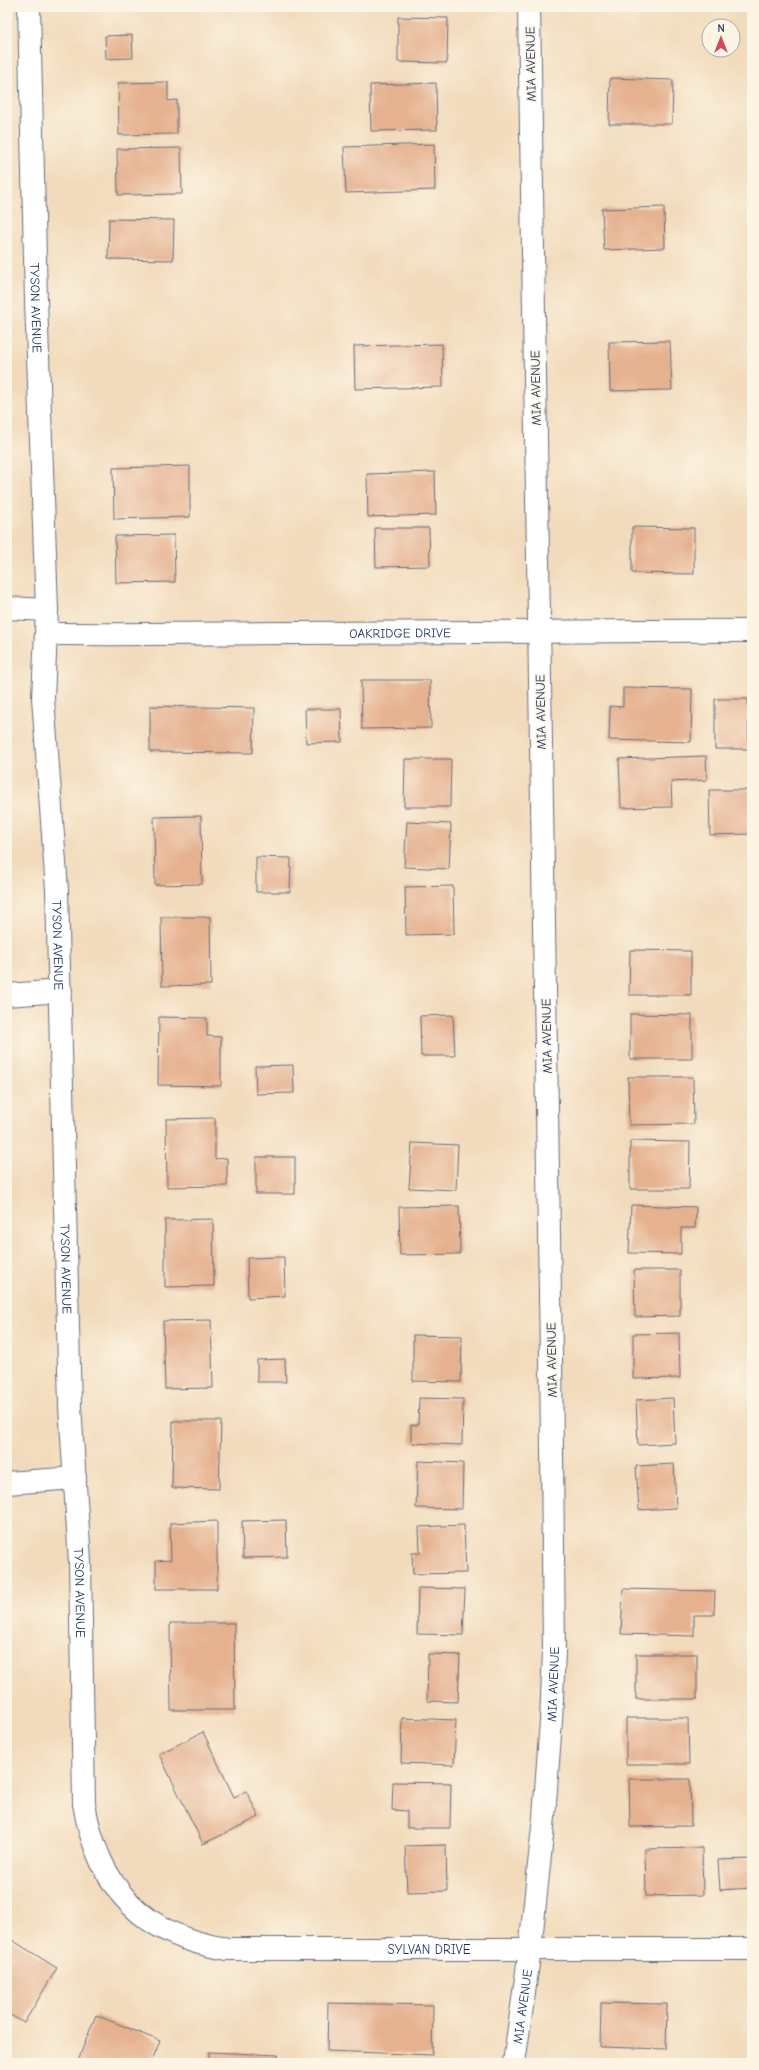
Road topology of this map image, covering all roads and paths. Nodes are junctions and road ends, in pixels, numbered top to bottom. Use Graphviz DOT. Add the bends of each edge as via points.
graph roads {
  1 [pos="29,7"];
  2 [pos="529,7"];
  3 [pos="7,608"];
  4 [pos="48,610"];
  5 [pos="538,630"];
  6 [pos="752,630"];
  7 [pos="47,634"];
  8 [pos="61,991"];
  9 [pos="7,995"];
  10 [pos="75,1478"];
  11 [pos="7,1483"];
  12 [pos="123,1896"];
  13 [pos="752,1949"];
  14 [pos="530,1950"];
  15 [pos="514,2063"];
  1 -- 4 [label="street, TYSON AVENUE" via="36,300"];
  2 -- 5 [label="street, MIA AVENUE"];
  3 -- 4 [label="street"];
  4 -- 7 [label="street, TYSON AVENUE"];
  5 -- 6 [label="street, OAKRIDGE DRIVE"];
  5 -- 7 [label="street, OAKRIDGE DRIVE" via="253,635"];
  5 -- 14 [label="street, MIA AVENUE" via="554,1651 544,1817"];
  7 -- 8 [label="street, TYSON AVENUE" via="43,698 57,890"];
  8 -- 9 [label="street"];
  8 -- 10 [label="street, TYSON AVENUE" via="70,1406"];
  10 -- 11 [label="street"];
  10 -- 12 [label="street, TYSON AVENUE" via="80,1562 84,1804 88,1828 96,1850 106,1871"];
  12 -- 14 [label="street, SYLVAN DRIVE" via="147,1919 165,1931 185,1940 221,1948"];
  13 -- 14 [label="street, SYLVAN DRIVE"];
  14 -- 15 [label="street, MIA AVENUE"];
}
